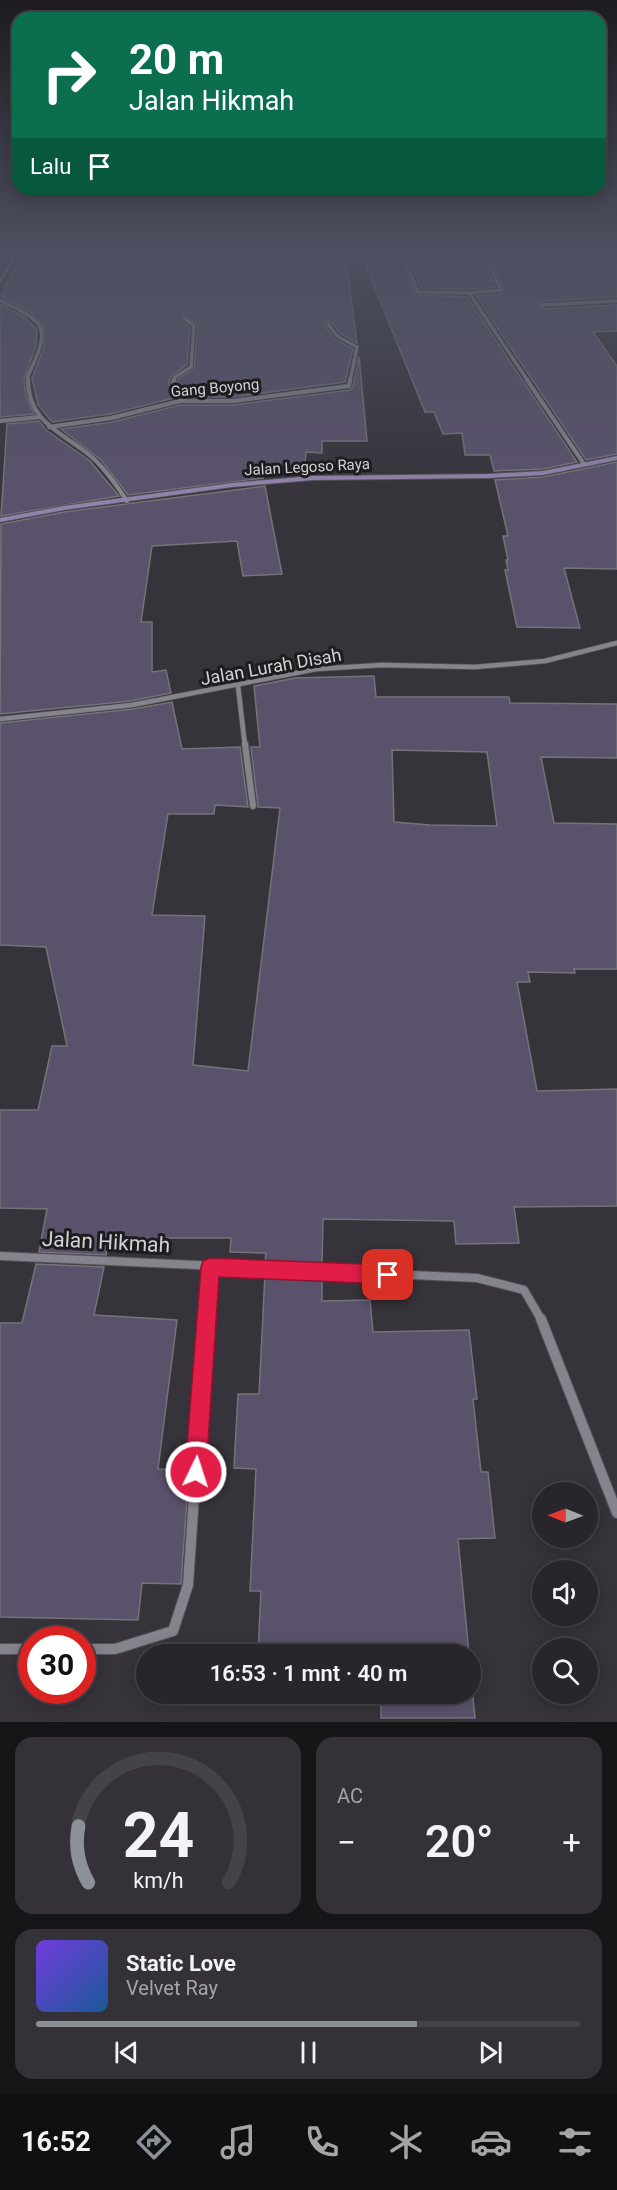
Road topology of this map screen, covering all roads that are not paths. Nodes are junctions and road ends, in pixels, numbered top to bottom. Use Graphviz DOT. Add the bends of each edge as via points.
graph roads {
  1 [pos="41,331"];
  2 [pos="194,331"];
  3 [pos="334,331"];
  4 [pos="495,331"];
  5 [pos="180,401"];
  6 [pos="40,417"];
  7 [pos="0,421"];
  8 [pos="49,427"];
  9 [pos="617,458"];
  10 [pos="584,464"];
  11 [pos="127,501"];
  12 [pos="0,520"];
  13 [pos="617,643"];
  14 [pos="238,686"];
  15 [pos="0,719"];
  16 [pos="253,806"];
  17 [pos="0,1256"];
  18 [pos="210,1267"];
  19 [pos="617,1513"];
  20 [pos="0,1648"];
  21 [pos="18,1648"];
  22 [pos="96,1649"];
  1 -- 6 [label="street" via="42,346 28,376 28,391"];
  2 -- 5 [label="street" via="191,367 175,377 173,383"];
  3 -- 5 [label="street, Gang Boyong" via="357,347 349,386 233,401"];
  4 -- 10 [label="street"];
  5 -- 8 [label="street, Gang Boyong" via="111,418"];
  6 -- 7 [label="street"];
  6 -- 8 [label="street"];
  8 -- 11 [label="street" via="108,472"];
  9 -- 10 [label="street, Jalan Legoso Raya"];
  10 -- 11 [label="street, Jalan Legoso Raya" via="543,473 489,476 313,478"];
  11 -- 12 [label="street, Jalan Legoso Raya"];
  13 -- 14 [label="street, Jalan Lurah Disah" via="545,661 475,667 332,667"];
  14 -- 15 [label="street, Jalan Lurah Disah" via="116,708"];
  14 -- 16 [label="street"];
  17 -- 18 [label="street, Jalan Hikmah"];
  18 -- 19 [label="street, Jalan Hikmah" via="477,1278 524,1290 540,1316"];
  18 -- 22 [label="street" via="188,1585 173,1631 115,1649"];
  20 -- 21 [label="street"];
}
